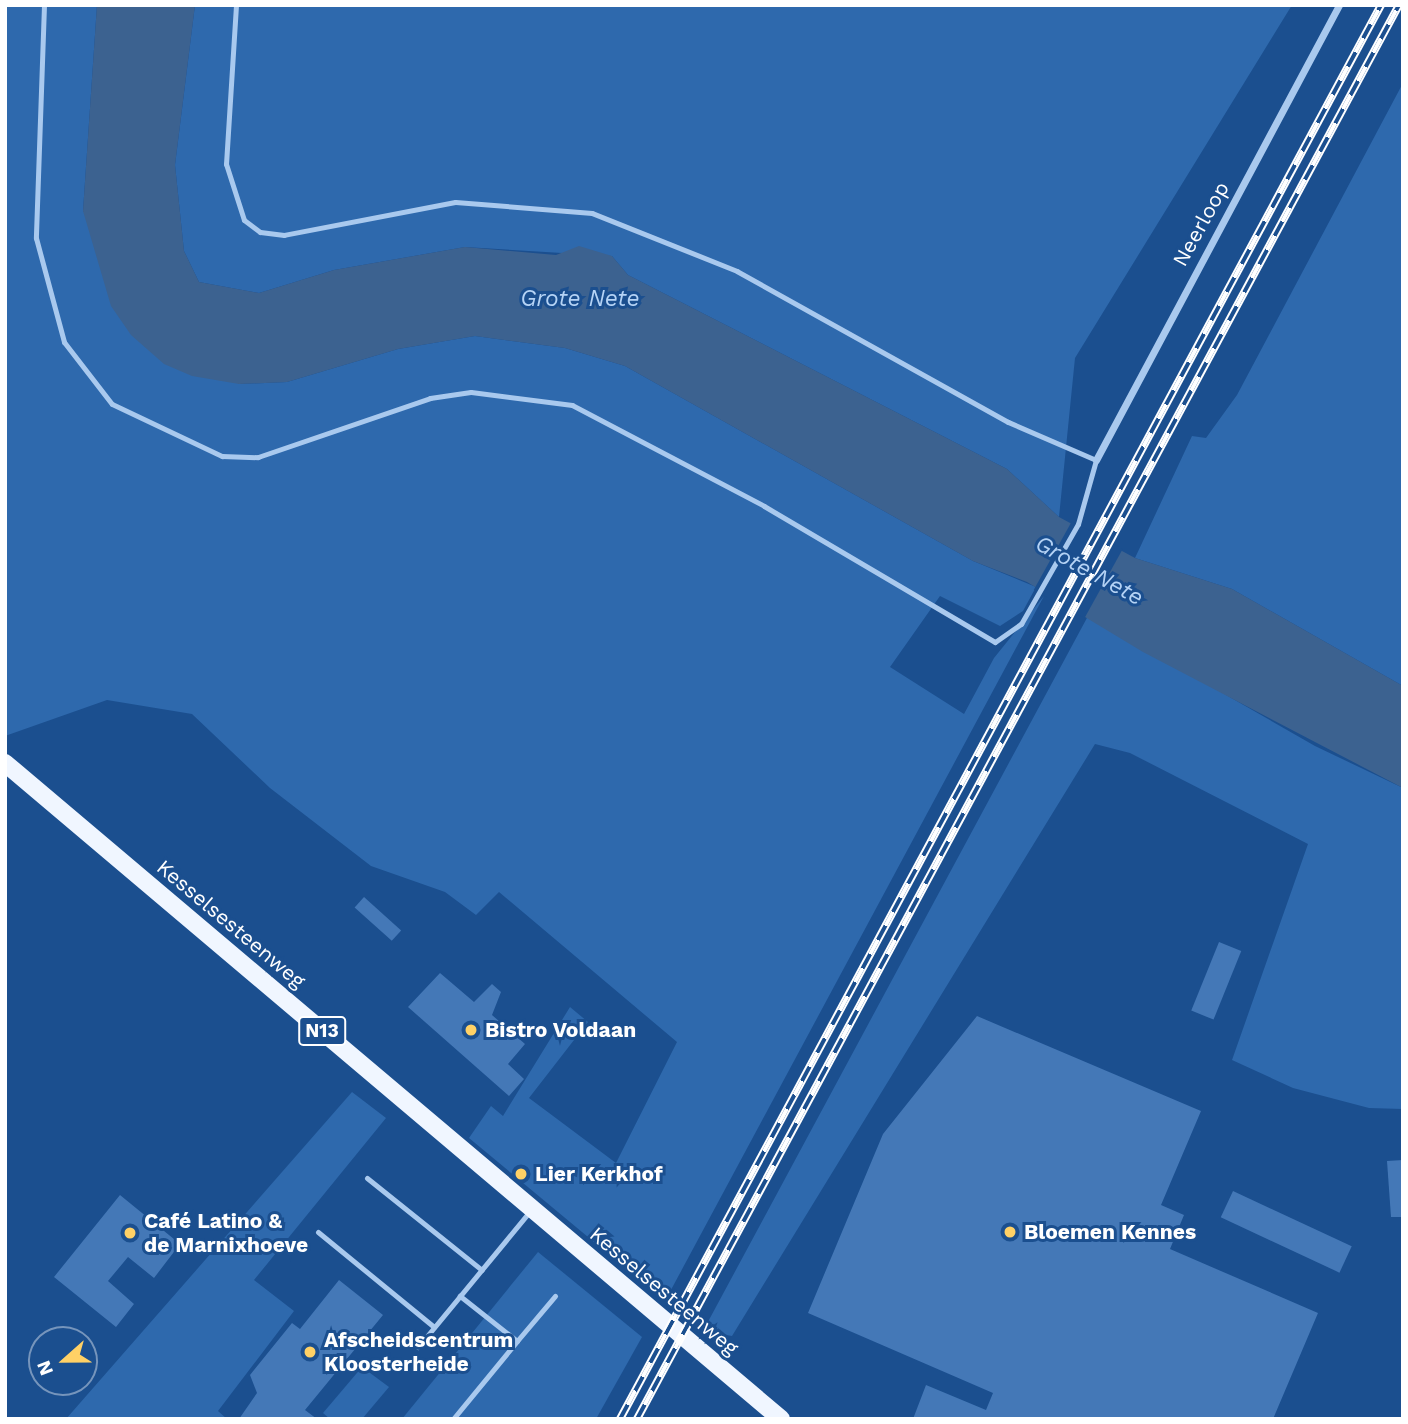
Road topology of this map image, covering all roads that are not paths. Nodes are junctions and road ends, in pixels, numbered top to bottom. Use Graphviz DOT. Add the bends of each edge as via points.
graph roads {
  1 [pos="44,5"];
  2 [pos="236,5"];
  3 [pos="1339,5"];
  4 [pos="1096,460"];
  5 [pos="5,763"];
  6 [pos="367,1178"];
  7 [pos="531,1209"];
  8 [pos="318,1232"];
  9 [pos="482,1270"];
  10 [pos="460,1296"];
  11 [pos="555,1296"];
  12 [pos="434,1327"];
  13 [pos="517,1341"];
  14 [pos="418,1347"];
  15 [pos="453,1419"];
  16 [pos="781,1419"];
  1 -- 4 [label="lane" via="36,238 64,342 111,404 222,456 258,457 429,398 471,392 572,405 775,512 995,642 1021,624 1042,595 1078,524"];
  2 -- 4 [label="lane" via="226,164 244,220 260,232 284,236 455,202 592,213 737,271 1008,422"];
  3 -- 4 [label="street, Neerloop"];
  5 -- 7 [label="main road, Kesselsesteenweg / N13"];
  6 -- 9 [label="lane"];
  7 -- 9 [label="lane"];
  7 -- 16 [label="main road, Kesselsesteenweg / N13"];
  8 -- 12 [label="lane"];
  9 -- 10 [label="lane"];
  10 -- 12 [label="lane"];
  10 -- 13 [label="lane"];
  11 -- 13 [label="lane"];
  12 -- 14 [label="lane"];
  13 -- 15 [label="lane"];
}
